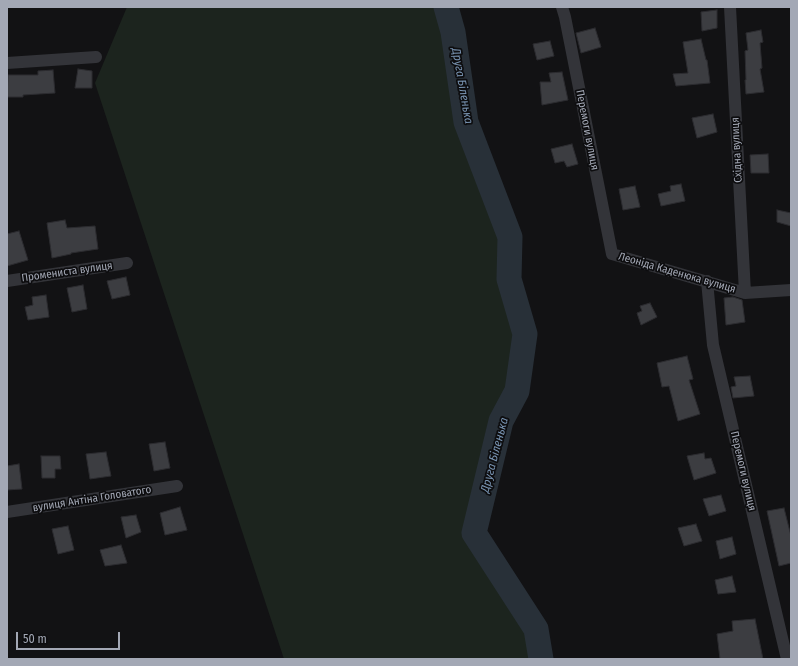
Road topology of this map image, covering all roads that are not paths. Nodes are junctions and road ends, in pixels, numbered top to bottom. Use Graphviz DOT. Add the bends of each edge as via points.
graph roads {
  1 [pos="562,7"];
  2 [pos="730,7"];
  3 [pos="96,57"];
  4 [pos="7,64"];
  5 [pos="612,254"];
  6 [pos="127,263"];
  7 [pos="7,281"];
  8 [pos="707,281"];
  9 [pos="791,290"];
  10 [pos="745,293"];
  11 [pos="177,486"];
  12 [pos="7,512"];
  13 [pos="788,659"];
  1 -- 5 [label="street, Перемоги вулиця"];
  2 -- 10 [label="street, Східна вулиця"];
  3 -- 4 [label="street"];
  5 -- 8 [label="street, Леоніда Каденюка вулиця"];
  6 -- 7 [label="street, Промениста вулиця"];
  8 -- 10 [label="street, Леоніда Каденюка вулиця"];
  8 -- 13 [label="street, Перемоги вулиця" via="713,345"];
  9 -- 10 [label="street, Леоніда Каденюка вулиця"];
  11 -- 12 [label="street, вулиця Антіна Головатого"];
}
